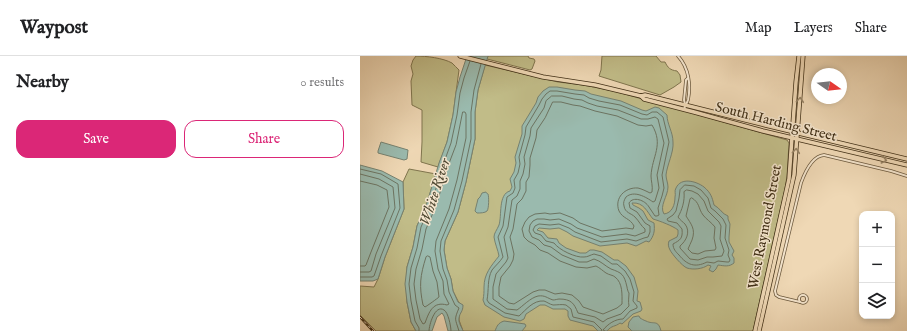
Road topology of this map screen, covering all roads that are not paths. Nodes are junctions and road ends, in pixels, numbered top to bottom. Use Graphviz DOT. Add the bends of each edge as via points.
graph roads {
  1 [pos="460,56"];
  2 [pos="678,56"];
  3 [pos="799,56"];
  4 [pos="803,56"];
  5 [pos="685,107"];
  6 [pos="748,121"];
  7 [pos="746,126"];
  8 [pos="792,131"];
  9 [pos="798,132"];
  10 [pos="792,138"];
  11 [pos="797,139"];
  12 [pos="867,150"];
  13 [pos="866,156"];
  14 [pos="905,158"];
  15 [pos="902,164"];
  16 [pos="907,165"];
  17 [pos="907,174"];
  18 [pos="767,285"];
  19 [pos="800,301"];
  20 [pos="755,331"];
  21 [pos="759,331"];
  1 -- 5 [label="main road, South Harding Street" via="547,77 595,84 644,99"];
  2 -- 5 [label="street" via="688,78"];
  3 -- 8 [label="main road, West Raymond Street"];
  9 -- 4 [label="main road, West Raymond Street, one-way"];
  5 -- 6 [label="main road, South Harding Street"];
  5 -- 7 [label="main road, South Harding Street"];
  6 -- 7 [label="main road"];
  6 -- 8 [label="main road, South Harding Street"];
  7 -- 10 [label="main road, South Harding Street"];
  8 -- 9 [label="main road, South Harding Street"];
  8 -- 10 [label="main road, West Raymond Street"];
  9 -- 11 [label="main road, West Raymond Street"];
  9 -- 12 [label="main road, South Harding Street"];
  10 -- 11 [label="main road, South Harding Street"];
  10 -- 18 [label="main road, West Raymond Street" via="787,186"];
  11 -- 13 [label="main road, South Harding Street"];
  18 -- 11 [label="main road, West Raymond Street, one-way" via="792,184"];
  12 -- 13 [label="main road"];
  12 -- 14 [label="main road, South Harding Street"];
  13 -- 15 [label="main road, South Harding Street, one-way"];
  14 -- 15 [label="main road"];
  15 -- 16 [label="main road, South Harding Street"];
  17 -- 19 [label="street" via="826,155 820,155 813,162 802,180 775,291 778,296"];
  18 -- 20 [label="main road, West Raymond Street"];
  18 -- 21 [label="main road, West Raymond Street"];
}
